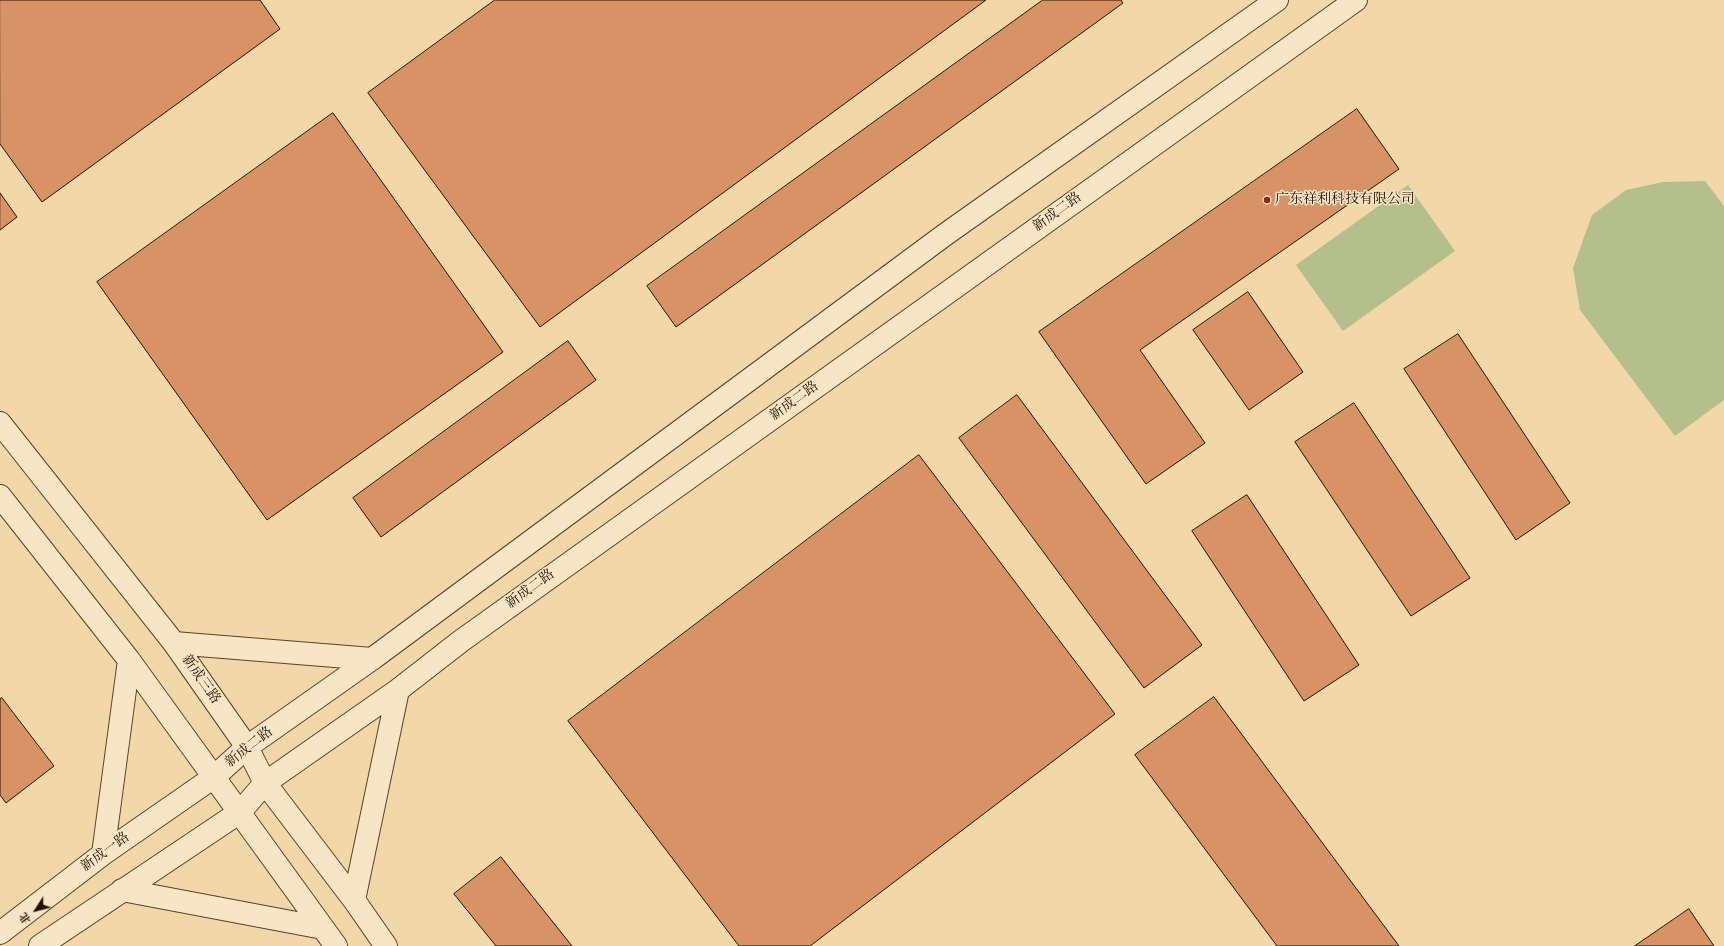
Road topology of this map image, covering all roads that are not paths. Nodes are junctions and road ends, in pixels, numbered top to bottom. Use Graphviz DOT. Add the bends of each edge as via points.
graph roads {
  1 [pos="1277,0"];
  2 [pos="1356,0"];
  3 [pos="0,423"];
  4 [pos="0,496"];
  5 [pos="174,643"];
  6 [pos="372,659"];
  7 [pos="129,660"];
  8 [pos="398,690"];
  9 [pos="247,748"];
  10 [pos="214,777"];
  11 [pos="265,783"];
  12 [pos="240,812"];
  13 [pos="103,854"];
  14 [pos="122,890"];
  15 [pos="354,900"];
  16 [pos="323,928"];
  17 [pos="0,933"];
  18 [pos="40,946"];
  19 [pos="336,946"];
  20 [pos="386,946"];
  1 -- 6 [label="street, 新成二路" via="946,234"];
  2 -- 8 [label="street, 新成二路" via="461,641"];
  3 -- 5 [label="street, 新成三路"];
  4 -- 7 [label="street"];
  5 -- 6 [label="street"];
  5 -- 9 [label="street, 新成三路"];
  6 -- 9 [label="street, 新成二路"];
  7 -- 10 [label="street"];
  7 -- 13 [label="street"];
  8 -- 11 [label="street, 新成二路"];
  8 -- 15 [label="street"];
  9 -- 10 [label="street, 新成二路"];
  9 -- 11 [label="street, 新成三路"];
  10 -- 12 [label="street"];
  10 -- 13 [label="street, 新成一路"];
  11 -- 12 [label="street, 新成二路"];
  11 -- 15 [label="street, 新成三路"];
  12 -- 14 [label="street"];
  12 -- 16 [label="street"];
  13 -- 17 [label="street, 新成一路"];
  14 -- 16 [label="street"];
  14 -- 18 [label="street"];
  15 -- 20 [label="street, 新成三路"];
  16 -- 19 [label="street"];
}
